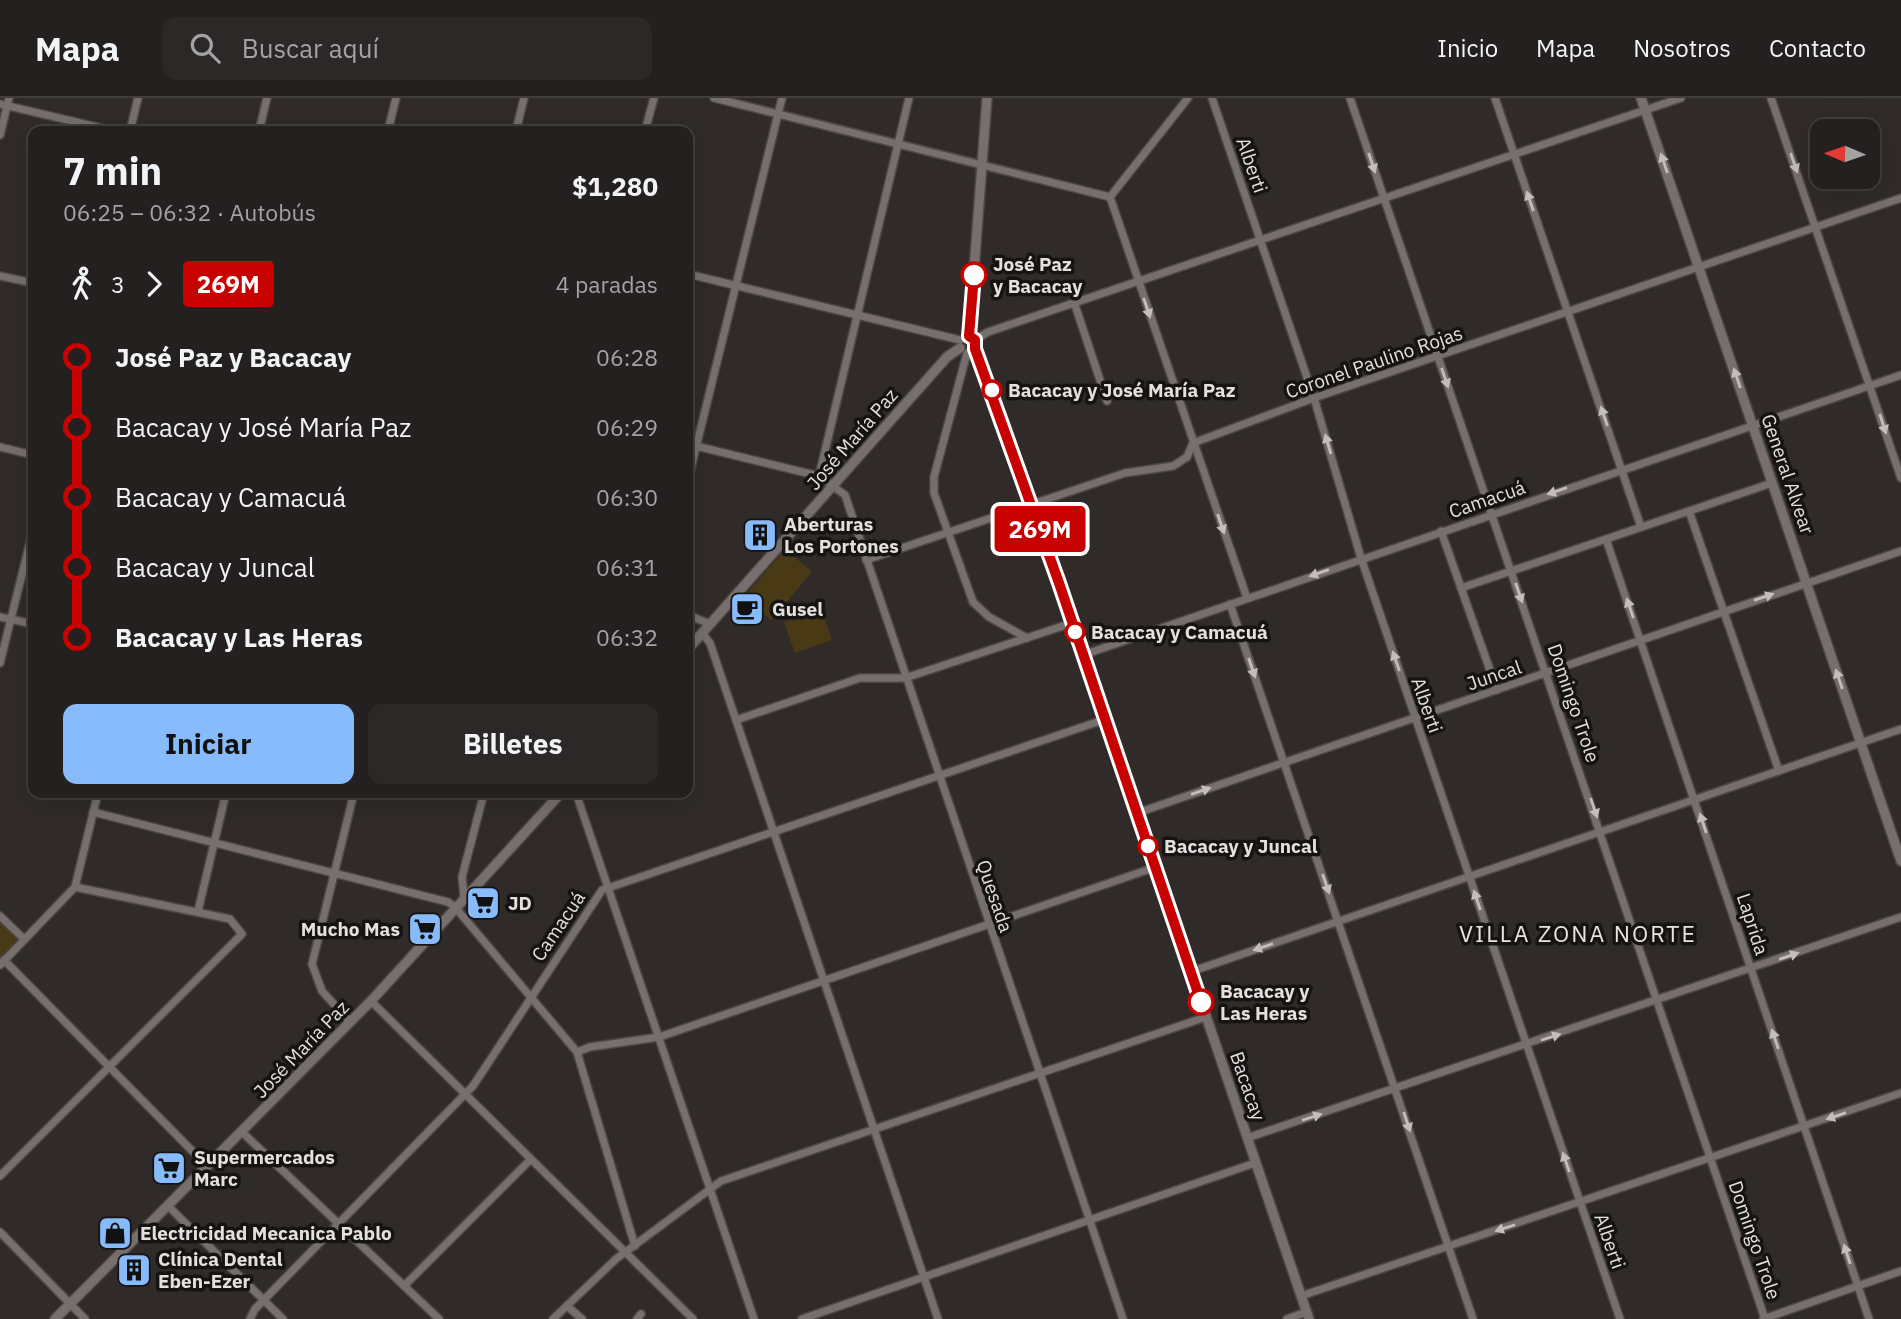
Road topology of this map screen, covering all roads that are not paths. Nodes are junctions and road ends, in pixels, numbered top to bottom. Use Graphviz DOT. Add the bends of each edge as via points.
graph roads {
  1 [pos="138,98"];
  2 [pos="267,98"];
  3 [pos="396,98"];
  4 [pos="524,98"];
  5 [pos="654,98"];
  6 [pos="714,98"];
  7 [pos="782,98"];
  8 [pos="909,98"];
  9 [pos="988,98"];
  10 [pos="1188,98"];
  11 [pos="1212,98"];
  12 [pos="1350,98"];
  13 [pos="1495,98"];
  14 [pos="1641,98"];
  15 [pos="1681,98"];
  16 [pos="1772,98"];
  17 [pos="5,103"];
  18 [pos="1646,111"];
  19 [pos="778,114"];
  20 [pos="95,126"];
  21 [pos="131,126"];
  22 [pos="260,126"];
  23 [pos="389,126"];
  24 [pos="517,126"];
  25 [pos="647,126"];
  26 [pos="0,135"];
  27 [pos="898,143"];
  28 [pos="1514,155"];
  29 [pos="983,164"];
  30 [pos="1110,197"];
  31 [pos="1384,198"];
  32 [pos="1901,198"];
  33 [pos="1816,228"];
  34 [pos="1261,239"];
  35 [pos="1700,268"];
  36 [pos="693,275"];
  37 [pos="0,276"];
  38 [pos="1138,280"];
  39 [pos="28,283"];
  40 [pos="736,285"];
  41 [pos="1074,302"];
  42 [pos="1568,312"];
  43 [pos="856,314"];
  44 [pos="968,344"];
  45 [pos="1438,356"];
  46 [pos="1901,375"];
  47 [pos="1870,386"];
  48 [pos="1314,398"];
  49 [pos="1107,401"];
  50 [pos="1753,425"];
  51 [pos="693,441"];
  52 [pos="1193,443"];
  53 [pos="693,445"];
  54 [pos="0,447"];
  55 [pos="28,454"];
  56 [pos="1622,469"];
  57 [pos="819,476"];
  58 [pos="1901,478"];
  59 [pos="1772,483"];
  60 [pos="834,485"];
  61 [pos="1032,504"];
  62 [pos="1689,511"];
  63 [pos="1491,514"];
  64 [pos="1641,527"];
  65 [pos="1441,531"];
  66 [pos="947,533"];
  67 [pos="1606,539"];
  68 [pos="28,551"];
  69 [pos="1901,551"];
  70 [pos="1361,558"];
  71 [pos="866,560"];
  72 [pos="1511,571"];
  73 [pos="1806,582"];
  74 [pos="1461,588"];
  75 [pos="1247,598"];
  76 [pos="1230,604"];
  77 [pos="1724,611"];
  78 [pos="0,617"];
  79 [pos="693,617"];
  80 [pos="12,620"];
  81 [pos="1072,623"];
  82 [pos="28,624"];
  83 [pos="710,624"];
  84 [pos="702,633"];
  85 [pos="1027,638"];
  86 [pos="1641,640"];
  87 [pos="693,643"];
  88 [pos="1083,654"];
  89 [pos="0,663"];
  90 [pos="1547,673"];
  91 [pos="905,677"];
  92 [pos="1497,690"];
  93 [pos="1106,719"];
  94 [pos="1415,719"];
  95 [pos="736,720"];
  96 [pos="1901,729"];
  97 [pos="1861,743"];
  98 [pos="1284,763"];
  99 [pos="1779,771"];
  100 [pos="938,775"];
  101 [pos="97,798"];
  102 [pos="225,798"];
  103 [pos="353,798"];
  104 [pos="483,798"];
  105 [pos="556,798"];
  106 [pos="578,798"];
  107 [pos="1696,801"];
  108 [pos="93,812"];
  109 [pos="1137,813"];
  110 [pos="771,832"];
  111 [pos="1602,833"];
  112 [pos="214,843"];
  113 [pos="1901,862"];
  114 [pos="1156,867"];
  115 [pos="334,874"];
  116 [pos="1469,877"];
  117 [pos="75,887"];
  118 [pos="608,887"];
  119 [pos="464,897"];
  120 [pos="455,907"];
  121 [pos="198,911"];
  122 [pos="0,916"];
  123 [pos="1901,916"];
  124 [pos="1339,921"];
  125 [pos="988,923"];
  126 [pos="24,939"];
  127 [pos="2,963"];
  128 [pos="1751,969"];
  129 [pos="1190,972"];
  130 [pos="823,980"];
  131 [pos="530,996"];
  132 [pos="371,1001"];
  133 [pos="1658,1001"];
  134 [pos="1206,1017"];
  135 [pos="350,1022"];
  136 [pos="659,1037"];
  137 [pos="1527,1045"];
  138 [pos="577,1052"];
  139 [pos="111,1068"];
  140 [pos="1039,1074"];
  141 [pos="1396,1089"];
  142 [pos="1901,1093"];
  143 [pos="464,1096"];
  144 [pos="1805,1127"];
  145 [pos="873,1128"];
  146 [pos="243,1133"];
  147 [pos="1247,1138"];
  148 [pos="1711,1159"];
  149 [pos="530,1160"];
  150 [pos="1255,1163"];
  151 [pos="208,1167"];
  152 [pos="0,1176"];
  153 [pos="710,1187"];
  154 [pos="1580,1204"];
  155 [pos="169,1207"];
  156 [pos="1090,1221"];
  157 [pos="339,1225"];
  158 [pos="0,1232"];
  159 [pos="635,1246"];
  160 [pos="1448,1247"];
  161 [pos="624,1253"];
  162 [pos="1901,1271"];
  163 [pos="923,1276"];
  164 [pos="404,1286"];
  165 [pos="1858,1286"];
  166 [pos="1301,1296"];
  167 [pos="264,1300"];
  168 [pos="70,1304"];
  169 [pos="567,1306"];
  170 [pos="1307,1316"];
  171 [pos="55,1319"];
  172 [pos="85,1319"];
  173 [pos="250,1319"];
  174 [pos="283,1319"];
  175 [pos="439,1319"];
  176 [pos="553,1319"];
  177 [pos="582,1319"];
  178 [pos="693,1319"];
  179 [pos="754,1319"];
  180 [pos="802,1319"];
  181 [pos="938,1319"];
  182 [pos="1123,1319"];
  183 [pos="1287,1319"];
  184 [pos="1473,1319"];
  185 [pos="1620,1319"];
  186 [pos="1764,1319"];
  187 [pos="1869,1319"];
  1 -- 21 [label="street"];
  2 -- 22 [label="street"];
  3 -- 23 [label="street"];
  4 -- 24 [label="street"];
  5 -- 25 [label="street"];
  6 -- 19 [label="street"];
  7 -- 19 [label="street"];
  8 -- 27 [label="street"];
  9 -- 29 [label="street"];
  10 -- 30 [label="street"];
  11 -- 34 [label="street, Alberti"];
  12 -- 31 [label="street, Domingo Trole, one-way"];
  13 -- 28 [label="street"];
  14 -- 18 [label="street, General Alvear"];
  15 -- 18 [label="street"];
  16 -- 33 [label="street, one-way"];
  17 -- 20 [label="street"];
  17 -- 26 [label="street"];
  18 -- 28 [label="street"];
  35 -- 18 [label="street, General Alvear, one-way"];
  19 -- 27 [label="street"];
  19 -- 40 [label="street"];
  27 -- 29 [label="street"];
  27 -- 43 [label="street"];
  28 -- 31 [label="street"];
  42 -- 28 [label="street, one-way"];
  29 -- 30 [label="street"];
  29 -- 44 [label="street"];
  30 -- 38 [label="street"];
  31 -- 34 [label="street"];
  31 -- 45 [label="street, Domingo Trole"];
  32 -- 33 [label="street, Coronel Paulino Rojas"];
  33 -- 35 [label="street, Coronel Paulino Rojas"];
  33 -- 47 [label="street"];
  34 -- 38 [label="street"];
  34 -- 48 [label="street, Alberti"];
  35 -- 42 [label="street, Coronel Paulino Rojas"];
  50 -- 35 [label="street, General Alvear, one-way"];
  36 -- 40 [label="street"];
  37 -- 39 [label="street"];
  38 -- 41 [label="street"];
  38 -- 52 [label="street, one-way"];
  40 -- 43 [label="street"];
  40 -- 51 [label="street"];
  41 -- 44 [label="street" via="988,332"];
  41 -- 49 [label="street"];
  42 -- 45 [label="street, Coronel Paulino Rojas"];
  56 -- 42 [label="street, one-way"];
  43 -- 44 [label="street"];
  43 -- 57 [label="street"];
  44 -- 60 [label="street, José María Paz" via="947,357"];
  44 -- 61 [label="street, Bacacay"];
  44 -- 66 [label="street" via="933,486"];
  45 -- 48 [label="street, Coronel Paulino Rojas"];
  45 -- 63 [label="street, Domingo Trole, one-way"];
  46 -- 47 [label="street, Camacuá"];
  47 -- 50 [label="street, Camacuá"];
  47 -- 58 [label="street, one-way"];
  48 -- 52 [label="street, Coronel Paulino Rojas"];
  70 -- 48 [label="street, Alberti, one-way"];
  50 -- 56 [label="street, Camacuá"];
  50 -- 59 [label="street, General Alvear"];
  52 -- 61 [label="street, Coronel Paulino Rojas" via="1186,457 1173,466 1125,473"];
  52 -- 75 [label="street, one-way"];
  53 -- 57 [label="street"];
  54 -- 55 [label="street"];
  56 -- 63 [label="street, Camacuá, one-way"];
  56 -- 64 [label="street"];
  57 -- 60 [label="street"];
  59 -- 62 [label="street"];
  59 -- 73 [label="street, General Alvear"];
  60 -- 71 [label="street, Quesada" via="845,495"];
  60 -- 83 [label="street, José María Paz"];
  61 -- 66 [label="street, Coronel Paulino Rojas"];
  61 -- 81 [label="street, Bacacay"];
  62 -- 64 [label="street"];
  62 -- 77 [label="street"];
  63 -- 65 [label="street, Camacuá"];
  63 -- 72 [label="street, Domingo Trole"];
  64 -- 67 [label="street"];
  65 -- 70 [label="street, Camacuá"];
  65 -- 74 [label="street"];
  66 -- 71 [label="street, Coronel Paulino Rojas"];
  66 -- 85 [label="street" via="973,602 989,617"];
  67 -- 72 [label="street"];
  86 -- 67 [label="street, Laprida, one-way"];
  68 -- 80 [label="street"];
  69 -- 73 [label="street, Juncal"];
  70 -- 75 [label="street, Camacuá, one-way"];
  94 -- 70 [label="street, Alberti, one-way"];
  71 -- 91 [label="street, Quesada"];
  72 -- 74 [label="street"];
  72 -- 90 [label="street, Domingo Trole, one-way"];
  77 -- 73 [label="street, Juncal, one-way"];
  97 -- 73 [label="street, General Alvear, one-way"];
  74 -- 92 [label="street"];
  75 -- 76 [label="street, Camacuá"];
  76 -- 88 [label="street, Camacuá"];
  76 -- 98 [label="street, one-way"];
  77 -- 86 [label="street, Juncal"];
  77 -- 99 [label="street"];
  78 -- 80 [label="street"];
  79 -- 83 [label="street"];
  80 -- 82 [label="street"];
  80 -- 89 [label="street"];
  81 -- 85 [label="street"];
  81 -- 88 [label="street, Bacacay"];
  83 -- 84 [label="street, José María Paz"];
  84 -- 87 [label="street, José María Paz"];
  84 -- 95 [label="street" via="710,643"];
  85 -- 91 [label="street"];
  86 -- 90 [label="street, Juncal"];
  86 -- 107 [label="street, Laprida"];
  88 -- 93 [label="street, Bacacay"];
  90 -- 92 [label="street, Juncal"];
  90 -- 111 [label="street, Domingo Trole, one-way"];
  91 -- 95 [label="street" via="860,678"];
  91 -- 100 [label="street, Quesada"];
  92 -- 94 [label="street, Juncal"];
  93 -- 100 [label="street, Camacuá"];
  93 -- 109 [label="street, Bacacay"];
  94 -- 98 [label="street, Juncal"];
  94 -- 116 [label="street, Alberti"];
  95 -- 110 [label="street"];
  96 -- 97 [label="street"];
  97 -- 99 [label="street"];
  97 -- 113 [label="street, General Alvear"];
  109 -- 98 [label="street, Juncal, one-way"];
  98 -- 124 [label="street, one-way"];
  99 -- 107 [label="street"];
  100 -- 110 [label="street, Camacuá"];
  100 -- 125 [label="street, Quesada"];
  101 -- 108 [label="street"];
  102 -- 112 [label="street"];
  103 -- 115 [label="street"];
  104 -- 119 [label="street" via="463,877"];
  105 -- 119 [label="street, José María Paz"];
  106 -- 118 [label="street"];
  107 -- 111 [label="street"];
  128 -- 107 [label="street, Laprida, one-way"];
  108 -- 112 [label="street"];
  108 -- 117 [label="street"];
  109 -- 114 [label="street, Bacacay"];
  110 -- 118 [label="street, Camacuá"];
  110 -- 130 [label="street"];
  111 -- 116 [label="street"];
  111 -- 133 [label="street, Domingo Trole"];
  112 -- 115 [label="street"];
  112 -- 121 [label="street"];
  114 -- 125 [label="street"];
  114 -- 129 [label="street, Bacacay"];
  115 -- 120 [label="street"];
  115 -- 135 [label="street" via="312,964 321,991"];
  116 -- 124 [label="street"];
  137 -- 116 [label="street, Alberti, one-way"];
  117 -- 121 [label="street"];
  117 -- 126 [label="street"];
  118 -- 131 [label="street, Camacuá" via="598,894"];
  118 -- 136 [label="street"];
  119 -- 120 [label="street, José María Paz"];
  120 -- 131 [label="street"];
  120 -- 132 [label="street, José María Paz"];
  121 -- 139 [label="street" via="234,921 242,933"];
  122 -- 126 [label="street"];
  128 -- 123 [label="street, one-way"];
  124 -- 129 [label="street, one-way"];
  124 -- 141 [label="street"];
  125 -- 130 [label="street"];
  125 -- 140 [label="street, Quesada"];
  126 -- 127 [label="street"];
  127 -- 139 [label="street"];
  128 -- 133 [label="street"];
  144 -- 128 [label="street, Laprida, one-way"];
  129 -- 134 [label="street, Bacacay"];
  130 -- 136 [label="street"];
  130 -- 145 [label="street"];
  131 -- 138 [label="street"];
  131 -- 143 [label="street, Camacuá"];
  132 -- 135 [label="street, José María Paz"];
  132 -- 143 [label="street"];
  137 -- 133 [label="street, one-way"];
  133 -- 148 [label="street, Domingo Trole"];
  134 -- 140 [label="street"];
  134 -- 147 [label="street, Bacacay"];
  135 -- 146 [label="street, José María Paz"];
  136 -- 138 [label="street"];
  136 -- 153 [label="street"];
  137 -- 141 [label="street"];
  154 -- 137 [label="street, Alberti, one-way"];
  138 -- 159 [label="street"];
  139 -- 151 [label="street"];
  139 -- 152 [label="street"];
  140 -- 145 [label="street"];
  140 -- 156 [label="street, Quesada"];
  147 -- 141 [label="street, one-way"];
  141 -- 160 [label="street, one-way"];
  142 -- 144 [label="street, one-way"];
  143 -- 149 [label="street"];
  143 -- 157 [label="street, Camacuá"];
  144 -- 148 [label="street"];
  165 -- 144 [label="street, Laprida, one-way"];
  145 -- 153 [label="street"];
  145 -- 163 [label="street"];
  146 -- 151 [label="street, José María Paz"];
  146 -- 157 [label="street"];
  147 -- 150 [label="street, Bacacay"];
  148 -- 154 [label="street"];
  148 -- 186 [label="street, Domingo Trole"];
  149 -- 161 [label="street"];
  149 -- 164 [label="street"];
  150 -- 156 [label="street"];
  150 -- 166 [label="street, Bacacay"];
  151 -- 155 [label="street, José María Paz"];
  153 -- 159 [label="street"];
  153 -- 179 [label="street"];
  154 -- 160 [label="street, one-way"];
  154 -- 185 [label="street, Alberti"];
  155 -- 167 [label="street"];
  155 -- 168 [label="street, José María Paz"];
  156 -- 163 [label="street"];
  156 -- 182 [label="street, Quesada"];
  157 -- 164 [label="street"];
  157 -- 167 [label="street, Camacuá"];
  158 -- 168 [label="street"];
  159 -- 161 [label="street"];
  160 -- 166 [label="street"];
  160 -- 184 [label="street"];
  161 -- 169 [label="street"];
  161 -- 178 [label="street"];
  162 -- 165 [label="street"];
  163 -- 180 [label="street"];
  163 -- 181 [label="street"];
  164 -- 175 [label="street"];
  165 -- 186 [label="street"];
  165 -- 187 [label="street, Laprida"];
  166 -- 170 [label="street, Bacacay"];
  167 -- 173 [label="street, Camacuá"];
  167 -- 174 [label="street"];
  168 -- 171 [label="street, José María Paz"];
  168 -- 172 [label="street"];
  169 -- 176 [label="street"];
  169 -- 177 [label="street"];
  170 -- 183 [label="street"];
}
